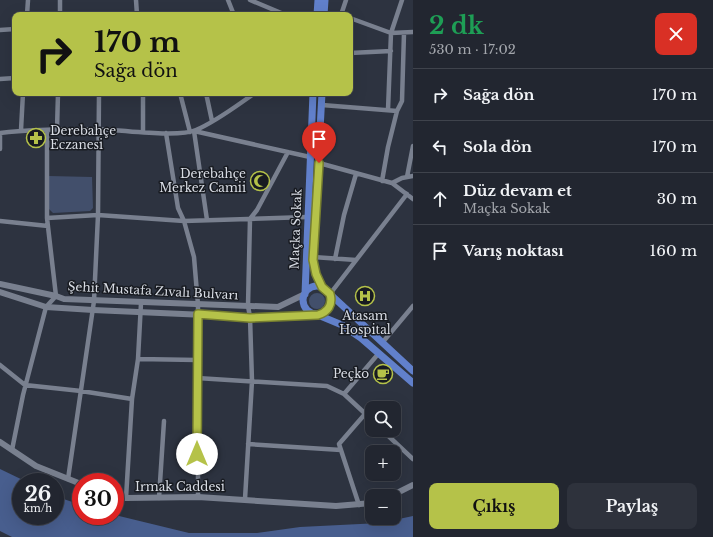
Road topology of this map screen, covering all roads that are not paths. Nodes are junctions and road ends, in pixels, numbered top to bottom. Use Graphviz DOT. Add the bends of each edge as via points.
graph roads {
  1 [pos="28,0"];
  2 [pos="60,0"];
  3 [pos="136,0"];
  4 [pos="228,0"];
  5 [pos="250,0"];
  6 [pos="323,0"];
  7 [pos="346,0"];
  8 [pos="402,0"];
  9 [pos="27,12"];
  10 [pos="60,12"];
  11 [pos="137,12"];
  12 [pos="233,12"];
  13 [pos="279,12"];
  14 [pos="318,12"];
  15 [pos="324,12"];
  16 [pos="343,12"];
  17 [pos="353,19"];
  18 [pos="12,29"];
  19 [pos="0,30"];
  20 [pos="404,32"];
  21 [pos="413,32"];
  22 [pos="391,33"];
  23 [pos="390,51"];
  24 [pos="353,53"];
  25 [pos="12,78"];
  26 [pos="0,79"];
  27 [pos="23,96"];
  28 [pos="58,96"];
  29 [pos="99,96"];
  30 [pos="143,96"];
  31 [pos="181,96"];
  32 [pos="207,96"];
  33 [pos="250,96"];
  34 [pos="313,96"];
  35 [pos="322,96"];
  36 [pos="322,104"];
  37 [pos="388,110"];
  38 [pos="397,111"];
  39 [pos="212,121"];
  40 [pos="98,129"];
  41 [pos="21,130"];
  42 [pos="47,130"];
  43 [pos="57,130"];
  44 [pos="192,131"];
  45 [pos="143,132"];
  46 [pos="0,133"];
  47 [pos="166,133"];
  48 [pos="413,146"];
  49 [pos="0,149"];
  50 [pos="288,152"];
  51 [pos="310,157"];
  52 [pos="319,163"];
  53 [pos="356,174"];
  54 [pos="413,176"];
  55 [pos="407,177"];
  56 [pos="382,181"];
  57 [pos="392,183"];
  58 [pos="407,194"];
  59 [pos="413,199"];
  60 [pos="98,215"];
  61 [pos="307,217"];
  62 [pos="47,218"];
  63 [pos="250,219"];
  64 [pos="207,220"];
  65 [pos="0,221"];
  66 [pos="184,221"];
  67 [pos="48,226"];
  68 [pos="313,257"];
  69 [pos="335,259"];
  70 [pos="356,260"];
  71 [pos="0,284"];
  72 [pos="322,287"];
  73 [pos="0,292"];
  74 [pos="304,294"];
  75 [pos="330,294"];
  76 [pos="56,296"];
  77 [pos="94,301"];
  78 [pos="141,303"];
  79 [pos="198,305"];
  80 [pos="46,306"];
  81 [pos="248,306"];
  82 [pos="412,308"];
  83 [pos="93,310"];
  84 [pos="142,311"];
  85 [pos="198,314"];
  86 [pos="315,314"];
  87 [pos="250,318"];
  88 [pos="382,343"];
  89 [pos="378,353"];
  90 [pos="138,359"];
  91 [pos="197,360"];
  92 [pos="0,365"];
  93 [pos="413,371"];
  94 [pos="198,378"];
  95 [pos="252,381"];
  96 [pos="413,384"];
  97 [pos="25,385"];
  98 [pos="81,391"];
  99 [pos="344,394"];
  100 [pos="132,399"];
  101 [pos="365,414"];
  102 [pos="164,421"];
  103 [pos="389,437"];
  104 [pos="0,442"];
  105 [pos="248,444"];
  106 [pos="12,450"];
  107 [pos="341,450"];
  108 [pos="413,459"];
  109 [pos="68,479"];
  110 [pos="72,481"];
  111 [pos="413,485"];
  112 [pos="401,491"];
  113 [pos="198,497"];
  114 [pos="126,498"];
  115 [pos="159,498"];
  116 [pos="245,498"];
  117 [pos="365,504"];
  118 [pos="358,505"];
  1 -- 9 [label="street"];
  2 -- 10 [label="street"];
  3 -- 11 [label="street"];
  4 -- 12 [label="street"];
  5 -- 13 [label="street"];
  6 -- 14 [label="main road"];
  6 -- 15 [label="main road"];
  7 -- 16 [label="street"];
  8 -- 22 [label="street"];
  17 -- 22 [label="street"];
  18 -- 19 [label="street"];
  20 -- 21 [label="street"];
  20 -- 22 [label="street"];
  20 -- 38 [label="street" via="402,101"];
  22 -- 23 [label="street"];
  23 -- 24 [label="street"];
  23 -- 37 [label="street"];
  25 -- 26 [label="street"];
  27 -- 41 [label="street"];
  28 -- 43 [label="street"];
  29 -- 40 [label="street"];
  30 -- 45 [label="street"];
  31 -- 44 [label="street"];
  32 -- 39 [label="street"];
  33 -- 39 [label="street"];
  34 -- 51 [label="main road, Maçka Sokak"];
  35 -- 36 [label="main road, Maçka Sokak"];
  36 -- 37 [label="street"];
  36 -- 52 [label="main road, Maçka Sokak"];
  37 -- 38 [label="street"];
  38 -- 56 [label="street"];
  39 -- 44 [label="street"];
  40 -- 43 [label="street"];
  40 -- 45 [label="street"];
  40 -- 60 [label="street"];
  41 -- 42 [label="street"];
  41 -- 46 [label="street"];
  42 -- 43 [label="street"];
  42 -- 62 [label="street"];
  44 -- 47 [label="street"];
  44 -- 50 [label="street"];
  44 -- 64 [label="street"];
  45 -- 47 [label="street"];
  46 -- 49 [label="street"];
  47 -- 66 [label="street" via="178,208"];
  48 -- 55 [label="street"];
  50 -- 51 [label="street"];
  50 -- 63 [label="street"];
  51 -- 61 [label="main road, Maçka Sokak"];
  52 -- 53 [label="street"];
  52 -- 68 [label="main road, Maçka Sokak"];
  53 -- 56 [label="street"];
  53 -- 69 [label="street"];
  54 -- 55 [label="street"];
  55 -- 57 [label="street"];
  56 -- 57 [label="street"];
  57 -- 58 [label="street"];
  58 -- 59 [label="street"];
  58 -- 70 [label="street"];
  60 -- 62 [label="street"];
  60 -- 66 [label="street"];
  60 -- 77 [label="street"];
  61 -- 63 [label="street"];
  61 -- 74 [label="main road, Maçka Sokak"];
  62 -- 67 [label="street"];
  63 -- 64 [label="street"];
  63 -- 81 [label="street"];
  64 -- 66 [label="street"];
  65 -- 67 [label="street"];
  66 -- 79 [label="street" via="194,257"];
  67 -- 76 [label="street"];
  68 -- 69 [label="street"];
  68 -- 72 [label="main road, Maçka Sokak" via="316,274"];
  69 -- 70 [label="street"];
  70 -- 75 [label="street"];
  71 -- 76 [label="main road, Şehit Mustafa Zıvalı Bulvarı"];
  72 -- 74 [label="main road" via="310,288"];
  72 -- 75 [label="main road"];
  73 -- 80 [label="main road, Şehit Mustafa Zıvalı Bulvarı"];
  74 -- 81 [label="main road, Şehit Mustafa Zıvalı Bulvarı" via="278,307"];
  74 -- 86 [label="main road" via="305,308"];
  75 -- 86 [label="main road" via="329,308"];
  75 -- 88 [label="main road"];
  76 -- 77 [label="main road, Şehit Mustafa Zıvalı Bulvarı"];
  76 -- 80 [label="street"];
  77 -- 78 [label="main road, Şehit Mustafa Zıvalı Bulvarı"];
  77 -- 83 [label="street"];
  78 -- 79 [label="main road, Şehit Mustafa Zıvalı Bulvarı"];
  78 -- 84 [label="street"];
  79 -- 81 [label="main road, Şehit Mustafa Zıvalı Bulvarı"];
  79 -- 85 [label="street"];
  80 -- 83 [label="main road, Şehit Mustafa Zıvalı Bulvarı"];
  80 -- 97 [label="street"];
  81 -- 87 [label="street"];
  82 -- 88 [label="street"];
  83 -- 84 [label="main road, Şehit Mustafa Zıvalı Bulvarı"];
  83 -- 98 [label="street"];
  84 -- 85 [label="main road, Şehit Mustafa Zıvalı Bulvarı"];
  84 -- 90 [label="street"];
  85 -- 87 [label="main road, Şehit Mustafa Zıvalı Bulvarı"];
  85 -- 91 [label="street"];
  86 -- 87 [label="main road, Şehit Mustafa Zıvalı Bulvarı"];
  86 -- 89 [label="main road, Şehit Mustafa Zıvalı Bulvarı" via="342,324"];
  87 -- 95 [label="street"];
  88 -- 93 [label="main road"];
  89 -- 96 [label="main road, Şehit Mustafa Zıvalı Bulvarı"];
  89 -- 99 [label="street"];
  90 -- 91 [label="street"];
  90 -- 100 [label="street"];
  91 -- 94 [label="street"];
  92 -- 97 [label="street"];
  94 -- 95 [label="street"];
  94 -- 113 [label="street"];
  95 -- 99 [label="street" via="327,386"];
  95 -- 105 [label="street"];
  97 -- 98 [label="street"];
  97 -- 106 [label="street"];
  98 -- 100 [label="street"];
  98 -- 109 [label="street"];
  99 -- 101 [label="street"];
  100 -- 114 [label="street"];
  101 -- 107 [label="street" via="339,444"];
  102 -- 115 [label="street"];
  103 -- 108 [label="street"];
  104 -- 106 [label="main road"];
  105 -- 107 [label="street"];
  105 -- 116 [label="street"];
  106 -- 109 [label="main road" via="36,466"];
  107 -- 118 [label="street"];
  109 -- 110 [label="main road"];
  111 -- 112 [label="main road"];
  113 -- 115 [label="main road, Irmak Caddesi"];
  113 -- 116 [label="main road, Irmak Caddesi"];
  114 -- 115 [label="main road, Irmak Caddesi"];
  116 -- 118 [label="main road, Irmak Caddesi" via="336,506"];
  117 -- 118 [label="main road, Irmak Caddesi"];
}
